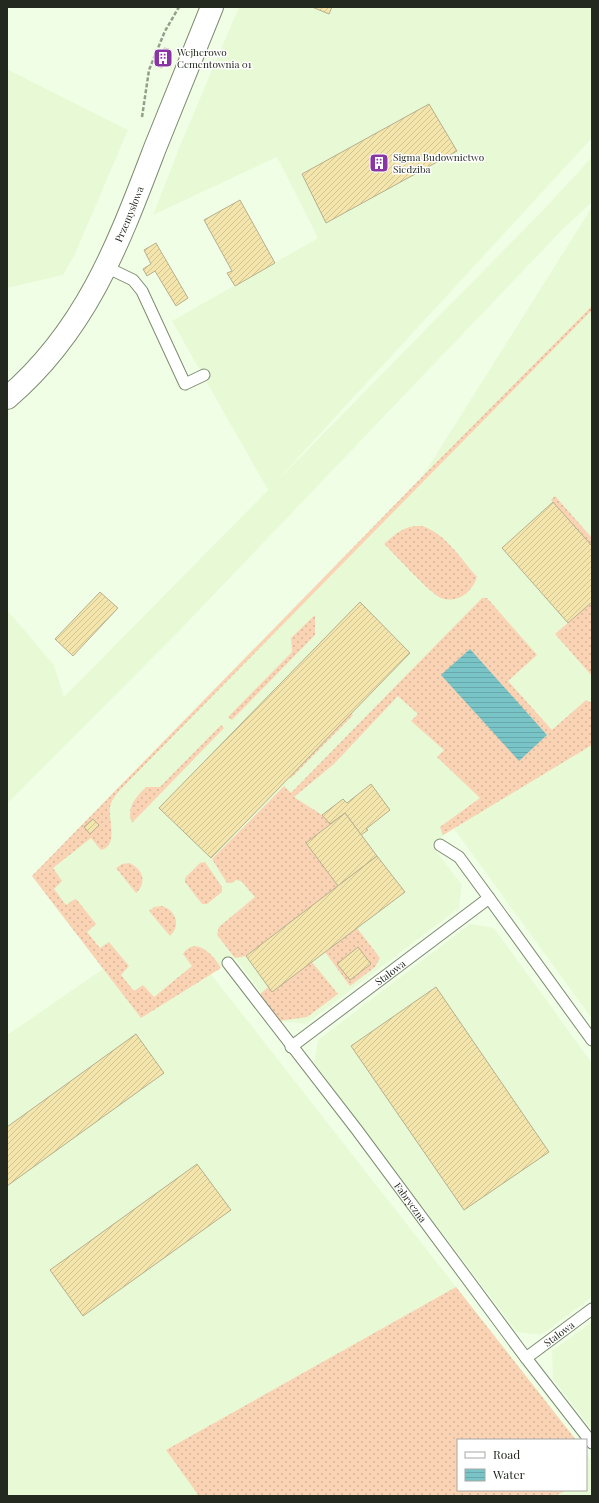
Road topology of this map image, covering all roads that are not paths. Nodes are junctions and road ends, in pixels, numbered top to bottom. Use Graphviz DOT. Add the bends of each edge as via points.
graph roads {
  1 [pos="212,7"];
  2 [pos="106,267"];
  3 [pos="204,375"];
  4 [pos="7,398"];
  5 [pos="440,845"];
  6 [pos="489,898"];
  7 [pos="228,963"];
  8 [pos="592,1040"];
  9 [pos="291,1047"];
  10 [pos="592,1310"];
  11 [pos="526,1358"];
  12 [pos="592,1443"];
  1 -- 2 [label="street, Przemysłowa"];
  2 -- 3 [label="lane" via="133,280 142,291 185,384"];
  2 -- 4 [label="street, Przemysłowa" via="90,300 64,337 34,373"];
  5 -- 6 [label="lane" via="459,857"];
  6 -- 8 [label="lane"];
  6 -- 9 [label="lane, Stalowa"];
  7 -- 9 [label="lane, Fabryczna"];
  9 -- 11 [label="lane, Fabryczna" via="357,1130"];
  10 -- 11 [label="lane, Stalowa"];
  11 -- 12 [label="lane, Fabryczna"];
}
